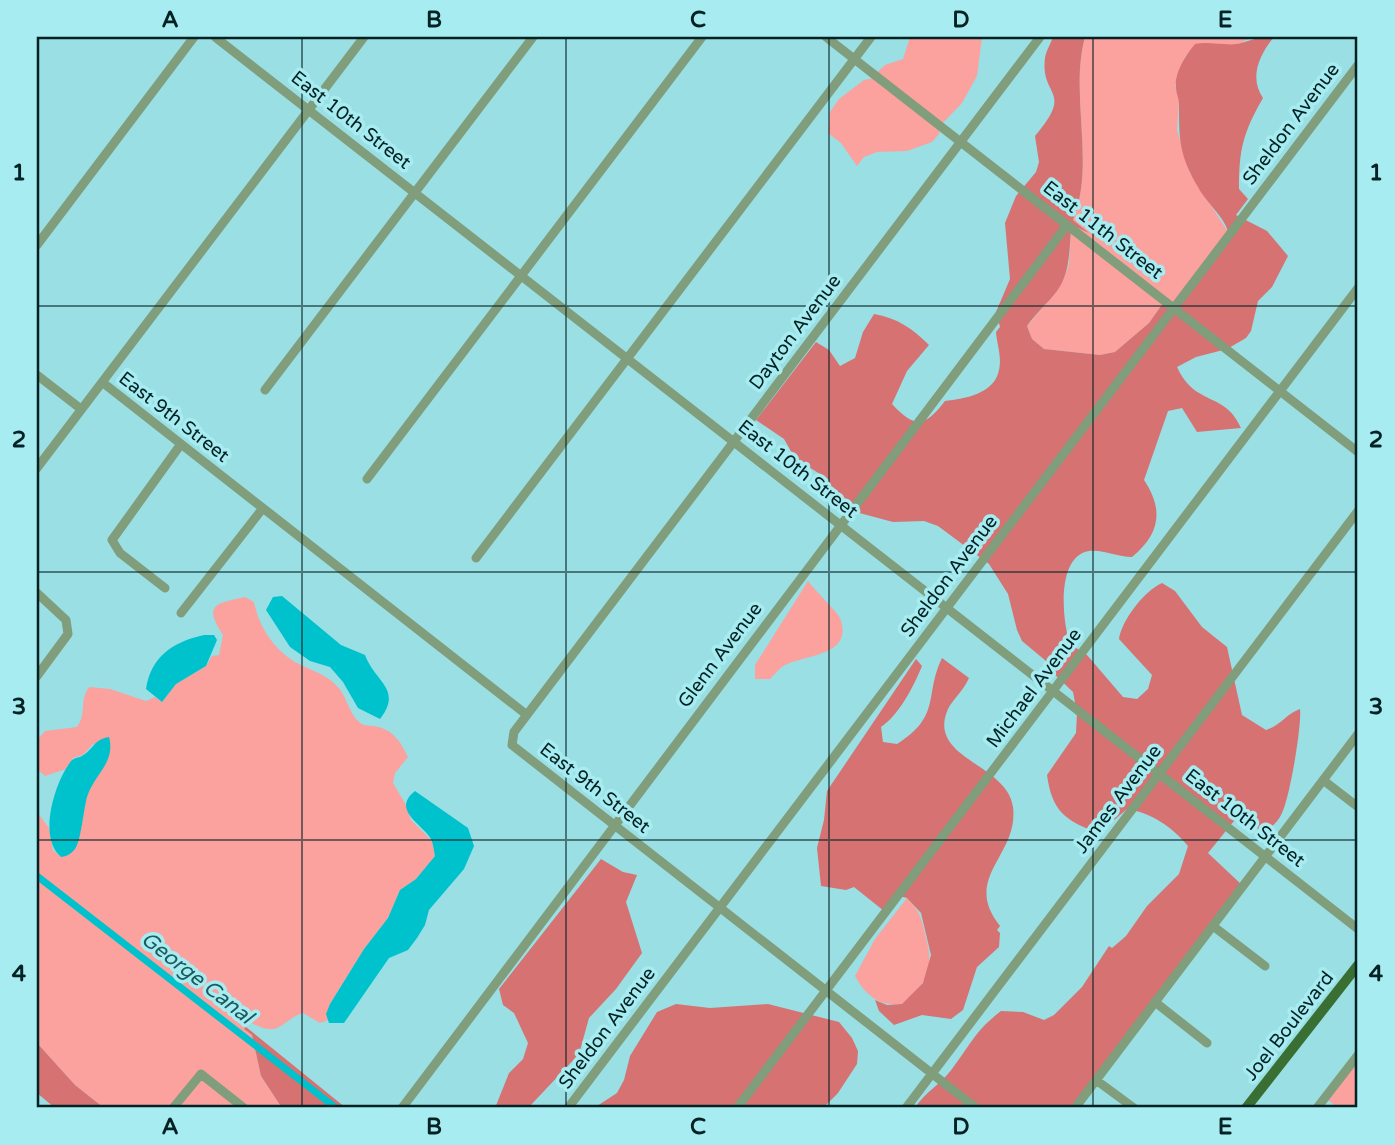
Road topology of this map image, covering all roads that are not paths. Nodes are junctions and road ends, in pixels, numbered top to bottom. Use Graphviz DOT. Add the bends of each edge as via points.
graph roads {
  1 [pos="194,37"];
  2 [pos="215,37"];
  3 [pos="364,37"];
  4 [pos="533,37"];
  5 [pos="702,37"];
  6 [pos="826,37"];
  7 [pos="871,37"];
  8 [pos="1040,37"];
  9 [pos="855,59"];
  10 [pos="1358,65"];
  11 [pos="309,110"];
  12 [pos="960,142"];
  13 [pos="415,192"];
  14 [pos="1067,225"];
  15 [pos="37,245"];
  16 [pos="521,275"];
  17 [pos="1358,288"];
  18 [pos="1174,308"];
  19 [pos="628,358"];
  20 [pos="37,374"];
  21 [pos="102,382"];
  22 [pos="265,390"];
  23 [pos="1280,391"];
  24 [pos="81,409"];
  25 [pos="734,441"];
  26 [pos="181,444"];
  27 [pos="1358,452"];
  28 [pos="37,468"];
  29 [pos="368,479"];
  30 [pos="262,508"];
  31 [pos="1358,511"];
  32 [pos="841,525"];
  33 [pos="477,558"];
  34 [pos="165,588"];
  35 [pos="37,593"];
  36 [pos="947,608"];
  37 [pos="181,614"];
  38 [pos="37,676"];
  39 [pos="1053,691"];
  40 [pos="527,715"];
  41 [pos="1358,734"];
  42 [pos="1159,774"];
  43 [pos="1323,780"];
  44 [pos="1358,807"];
  45 [pos="613,825"];
  46 [pos="1265,857"];
  47 [pos="719,908"];
  48 [pos="1213,926"];
  49 [pos="1358,929"];
  50 [pos="1358,965"];
  51 [pos="1265,966"];
  52 [pos="825,991"];
  53 [pos="1155,1003"];
  54 [pos="1207,1043"];
  55 [pos="1358,1055"];
  56 [pos="932,1074"];
  57 [pos="1096,1080"];
  58 [pos="173,1108"];
  59 [pos="244,1108"];
  60 [pos="402,1108"];
  61 [pos="568,1108"];
  62 [pos="737,1108"];
  63 [pos="906,1108"];
  64 [pos="976,1108"];
  65 [pos="1074,1108"];
  66 [pos="1134,1108"];
  67 [pos="1246,1108"];
  68 [pos="1317,1108"];
  1 -- 15 [label="street"];
  2 -- 11 [label="street, East 10th Street"];
  3 -- 11 [label="street"];
  4 -- 13 [label="street"];
  5 -- 16 [label="street"];
  6 -- 9 [label="street, East 11th Street"];
  7 -- 9 [label="street"];
  8 -- 12 [label="street, Dayton Avenue"];
  9 -- 12 [label="street, East 11th Street"];
  9 -- 19 [label="street"];
  10 -- 18 [label="street, Sheldon Avenue"];
  11 -- 13 [label="street, East 10th Street"];
  11 -- 21 [label="street"];
  12 -- 14 [label="street, East 11th Street"];
  12 -- 25 [label="street, Dayton Avenue"];
  13 -- 16 [label="street, East 10th Street"];
  13 -- 22 [label="street"];
  14 -- 18 [label="street, East 11th Street"];
  14 -- 32 [label="street, Glenn Avenue"];
  16 -- 19 [label="street, East 10th Street"];
  16 -- 29 [label="street"];
  17 -- 23 [label="street, Michael Avenue"];
  18 -- 23 [label="street, East 11th Street"];
  18 -- 36 [label="street, Sheldon Avenue"];
  19 -- 25 [label="street, East 10th Street"];
  19 -- 33 [label="street"];
  20 -- 24 [label="street"];
  21 -- 24 [label="street"];
  21 -- 26 [label="street, East 9th Street"];
  23 -- 27 [label="street, East 11th Street"];
  23 -- 39 [label="street, Michael Avenue"];
  24 -- 28 [label="street"];
  25 -- 32 [label="street, East 10th Street"];
  25 -- 40 [label="street, Dayton Avenue"];
  26 -- 30 [label="street, East 9th Street"];
  26 -- 34 [label="street" via="112,540 120,554"];
  30 -- 37 [label="street"];
  30 -- 40 [label="street, East 9th Street"];
  31 -- 42 [label="street, James Avenue"];
  32 -- 36 [label="street, East 10th Street"];
  32 -- 45 [label="street, Glenn Avenue"];
  35 -- 38 [label="street" via="66,620 68,634"];
  36 -- 39 [label="street, East 10th Street"];
  36 -- 47 [label="street, Sheldon Avenue"];
  39 -- 42 [label="street, East 10th Street"];
  39 -- 52 [label="street, Michael Avenue"];
  40 -- 45 [label="street, East 9th Street" via="514,732 512,745"];
  41 -- 43 [label="street"];
  42 -- 46 [label="street, East 10th Street"];
  42 -- 56 [label="street, James Avenue"];
  43 -- 44 [label="street"];
  43 -- 46 [label="street"];
  45 -- 47 [label="street, East 9th Street"];
  45 -- 60 [label="street, Glenn Avenue"];
  46 -- 48 [label="street"];
  46 -- 49 [label="street, East 10th Street"];
  47 -- 52 [label="street, East 9th Street"];
  47 -- 61 [label="street, Sheldon Avenue"];
  48 -- 51 [label="street"];
  48 -- 53 [label="street"];
  50 -- 67 [label="main road, Joel Boulevard"];
  52 -- 56 [label="street, East 9th Street"];
  52 -- 62 [label="street, Michael Avenue"];
  53 -- 54 [label="street"];
  53 -- 57 [label="street"];
  55 -- 68 [label="street"];
  56 -- 63 [label="street, James Avenue"];
  56 -- 64 [label="street, East 9th Street"];
  57 -- 65 [label="street"];
  57 -- 66 [label="street"];
  58 -- 59 [label="street" via="201,1074"];
}
